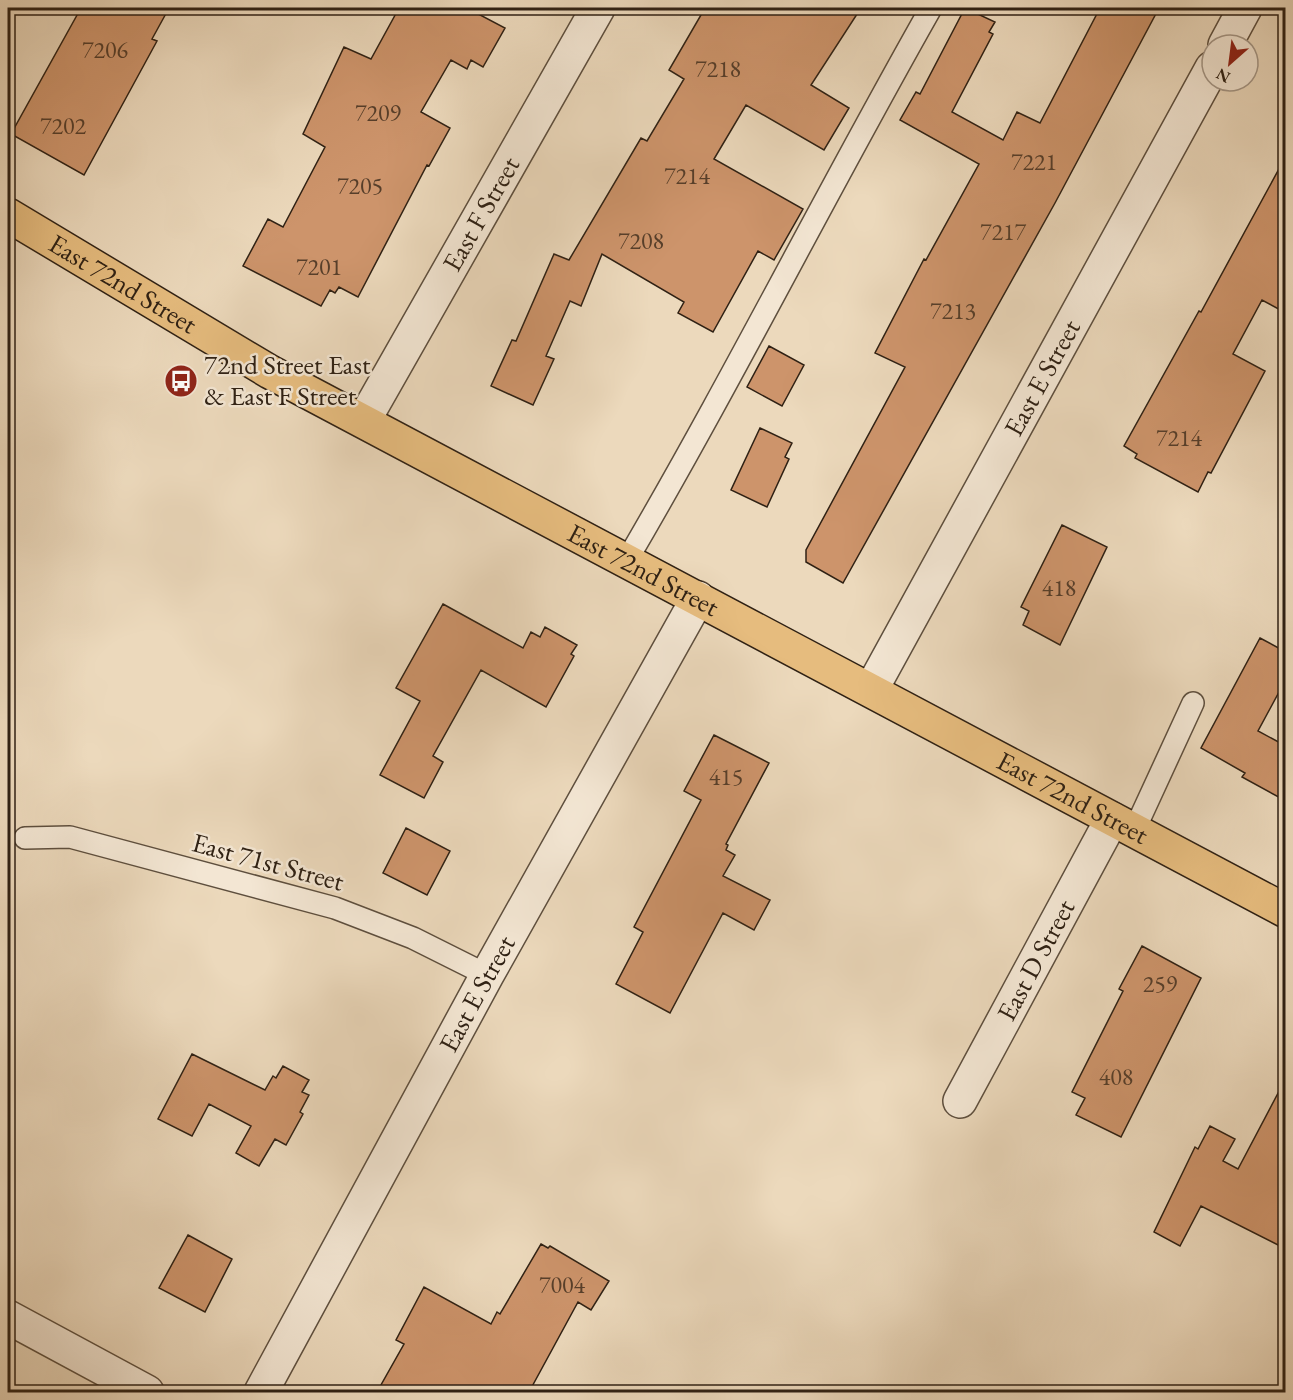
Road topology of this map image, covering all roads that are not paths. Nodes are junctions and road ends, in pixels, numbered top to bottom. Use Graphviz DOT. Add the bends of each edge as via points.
graph roads {
  1 [pos="598,8"];
  2 [pos="931,8"];
  3 [pos="1245,8"];
  4 [pos="1231,33"];
  5 [pos="1200,90"];
  6 [pos="8,215"];
  7 [pos="364,420"];
  8 [pos="627,560"];
  9 [pos="698,598"];
  10 [pos="871,690"];
  11 [pos="1193,703"];
  12 [pos="1123,825"];
  13 [pos="25,838"];
  14 [pos="1286,911"];
  15 [pos="487,975"];
  16 [pos="960,1101"];
  17 [pos="8,1317"];
  18 [pos="147,1392"];
  19 [pos="261,1392"];
  1 -- 7 [label="street, East F Street"];
  2 -- 8 [label="lane"];
  3 -- 4 [label="street"];
  5 -- 10 [label="street, East E Street"];
  6 -- 7 [label="main road, East 72nd Street" via="270,372"];
  7 -- 8 [label="main road, East 72nd Street"];
  8 -- 9 [label="main road, East 72nd Street"];
  9 -- 10 [label="main road, East 72nd Street"];
  9 -- 15 [label="street, East E Street"];
  10 -- 12 [label="main road, East 72nd Street"];
  11 -- 12 [label="lane"];
  12 -- 14 [label="main road, East 72nd Street"];
  12 -- 16 [label="street, East D Street"];
  13 -- 15 [label="lane, East 71st Street" via="70,837 335,908 413,938"];
  15 -- 19 [label="street, East E Street"];
  17 -- 18 [label="street"];
}
